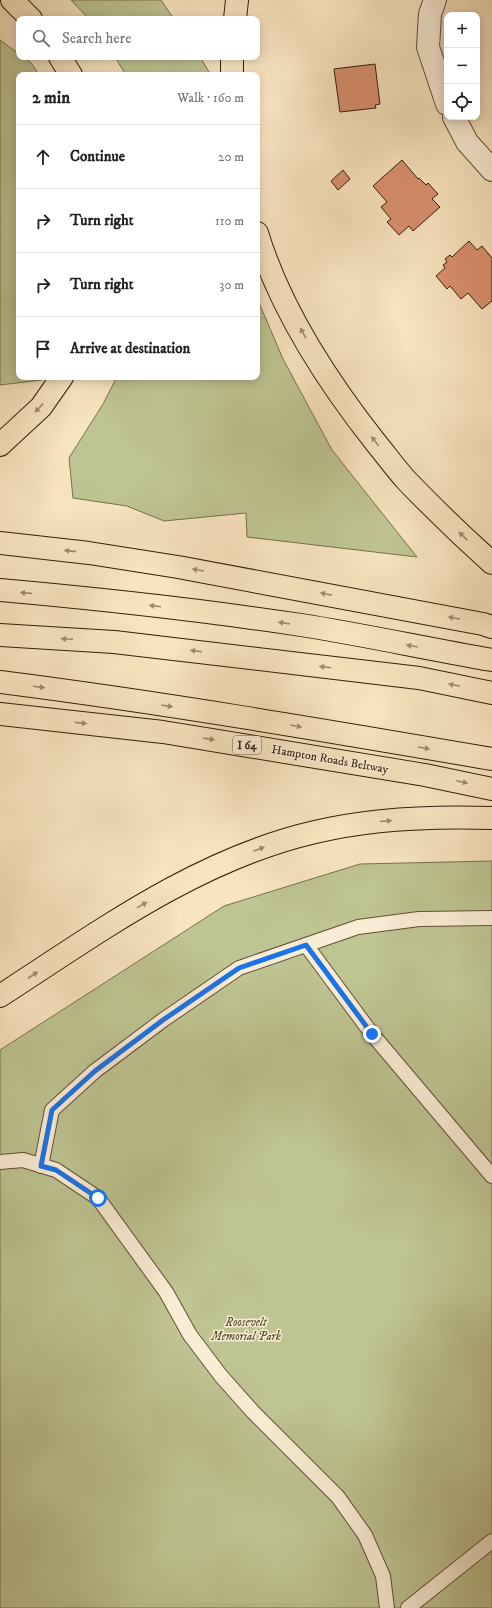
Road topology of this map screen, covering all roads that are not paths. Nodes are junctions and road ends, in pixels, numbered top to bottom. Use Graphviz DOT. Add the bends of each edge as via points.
graph roads {
  1 [pos="12,0"];
  2 [pos="238,0"];
  3 [pos="435,0"];
  4 [pos="28,16"];
  5 [pos="236,16"];
  6 [pos="62,60"];
  7 [pos="232,60"];
  8 [pos="69,72"];
  9 [pos="232,72"];
  10 [pos="444,95"];
  11 [pos="456,120"];
  12 [pos="492,170"];
  13 [pos="260,242"];
  14 [pos="60,380"];
  15 [pos="0,445"];
  16 [pos="0,543"];
  17 [pos="492,563"];
  18 [pos="0,590"];
  19 [pos="492,627"];
  20 [pos="0,635"];
  21 [pos="492,660"];
  22 [pos="0,682"];
  23 [pos="492,693"];
  24 [pos="0,714"];
  25 [pos="492,759"];
  26 [pos="492,789"];
  27 [pos="492,818"];
  28 [pos="492,918"];
  29 [pos="306,945"];
  30 [pos="0,996"];
  31 [pos="0,1162"];
  32 [pos="41,1166"];
  33 [pos="492,1176"];
  34 [pos="492,1541"];
  35 [pos="387,1608"];
  36 [pos="408,1608"];
  1 -- 4 [label="highway"];
  2 -- 5 [label="highway"];
  3 -- 10 [label="street" via="430,14 428,47"];
  6 -- 8 [label="highway"];
  7 -- 9 [label="highway"];
  11 -- 12 [label="street" via="467,142"];
  17 -- 13 [label="highway, one-way" via="406,480 352,412 320,365 289,308"];
  14 -- 15 [label="highway, one-way" via="41,406"];
  19 -- 16 [label="highway, one-way" via="178,566"];
  21 -- 18 [label="highway, one-way" via="302,625"];
  23 -- 20 [label="highway, one-way" via="418,678 122,642"];
  22 -- 25 [label="highway, one-way" via="272,722"];
  24 -- 26 [label="highway, Hampton Roads Beltway / I 64, one-way" via="163,732 425,775"];
  30 -- 27 [label="highway, one-way" via="134,909 235,858 315,832 365,823 450,817"];
  28 -- 29 [label="lane" via="419,919 358,927"];
  29 -- 32 [label="lane" via="239,968 95,1071 52,1110"];
  29 -- 33 [label="lane" via="372,1034"];
  31 -- 32 [label="lane" via="23,1160"];
  32 -- 35 [label="lane" via="56,1170 98,1198 166,1292 190,1335 221,1376 253,1412 338,1497 365,1535 383,1576"];
  34 -- 36 [label="lane"];
}
